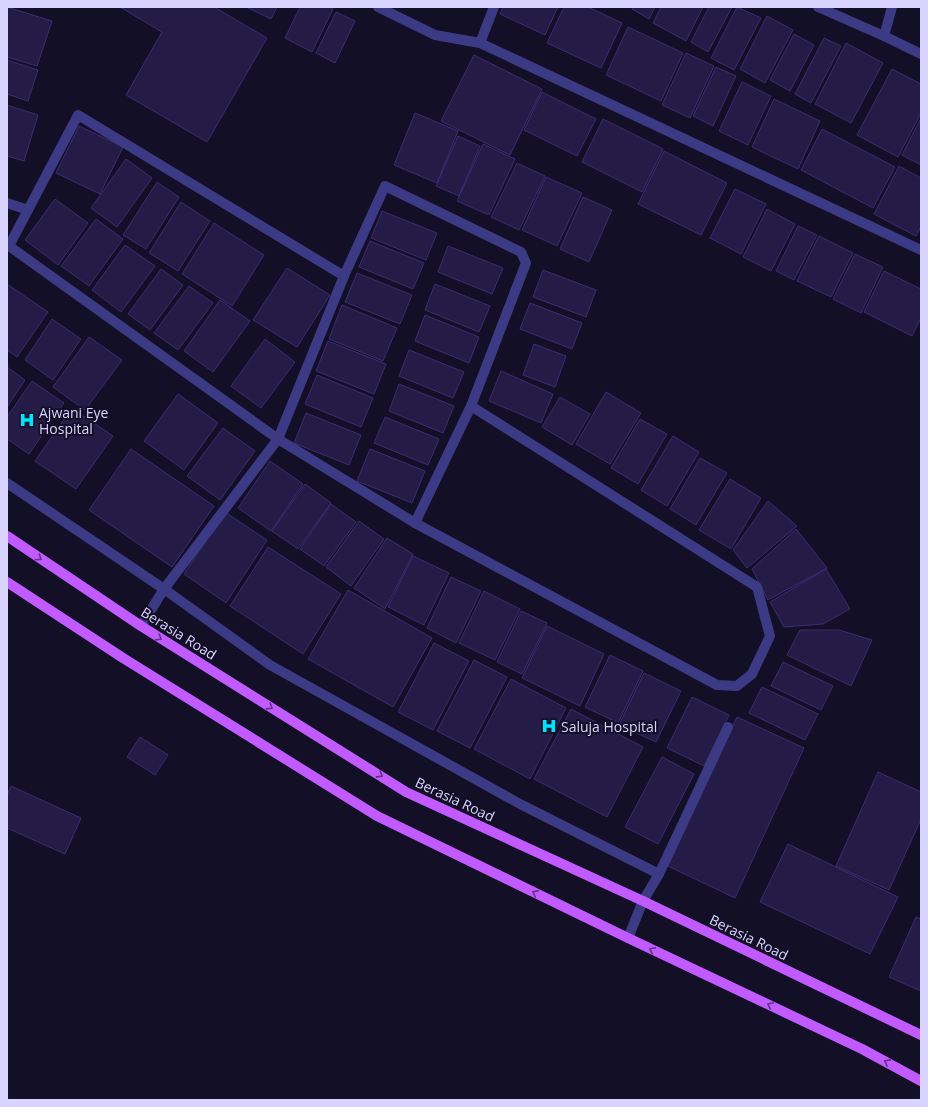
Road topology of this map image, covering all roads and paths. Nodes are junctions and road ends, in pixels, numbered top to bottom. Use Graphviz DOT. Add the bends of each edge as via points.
graph roads {
  1 [pos="378,7"];
  2 [pos="494,7"];
  3 [pos="818,7"];
  4 [pos="892,7"];
  5 [pos="884,36"];
  6 [pos="480,43"];
  7 [pos="921,54"];
  8 [pos="7,203"];
  9 [pos="28,210"];
  10 [pos="921,250"];
  11 [pos="344,276"];
  12 [pos="471,406"];
  13 [pos="278,439"];
  14 [pos="7,483"];
  15 [pos="415,523"];
  16 [pos="7,536"];
  17 [pos="7,582"];
  18 [pos="164,589"];
  19 [pos="141,626"];
  20 [pos="728,726"];
  21 [pos="659,874"];
  22 [pos="642,901"];
  23 [pos="628,938"];
  24 [pos="921,1035"];
  25 [pos="921,1080"];
  1 -- 6 [label="street" via="435,35"];
  2 -- 6 [label="street"];
  3 -- 5 [label="street"];
  4 -- 5 [label="street"];
  5 -- 7 [label="street"];
  6 -- 10 [label="street"];
  8 -- 9 [label="street"];
  9 -- 11 [label="street" via="78,115"];
  9 -- 13 [label="street" via="9,246"];
  11 -- 12 [label="street" via="385,186 521,252 526,263"];
  11 -- 13 [label="street"];
  12 -- 15 [label="street"];
  12 -- 15 [label="street" via="757,587 770,636 755,668 752,674 737,686 717,685"];
  13 -- 15 [label="street"];
  13 -- 18 [label="street"];
  14 -- 18 [label="street"];
  16 -- 19 [label="main road, Berasia Road, one-way"];
  23 -- 17 [label="main road, one-way" via="377,816 123,658"];
  18 -- 19 [label="street"];
  18 -- 21 [label="street" via="270,665 520,804"];
  19 -- 22 [label="main road, Berasia Road, one-way" via="406,792"];
  20 -- 21 [label="street"];
  21 -- 22 [label="street"];
  22 -- 23 [label="street"];
  22 -- 24 [label="main road, Berasia Road"];
  25 -- 23 [label="main road, one-way" via="862,1049"];
}
